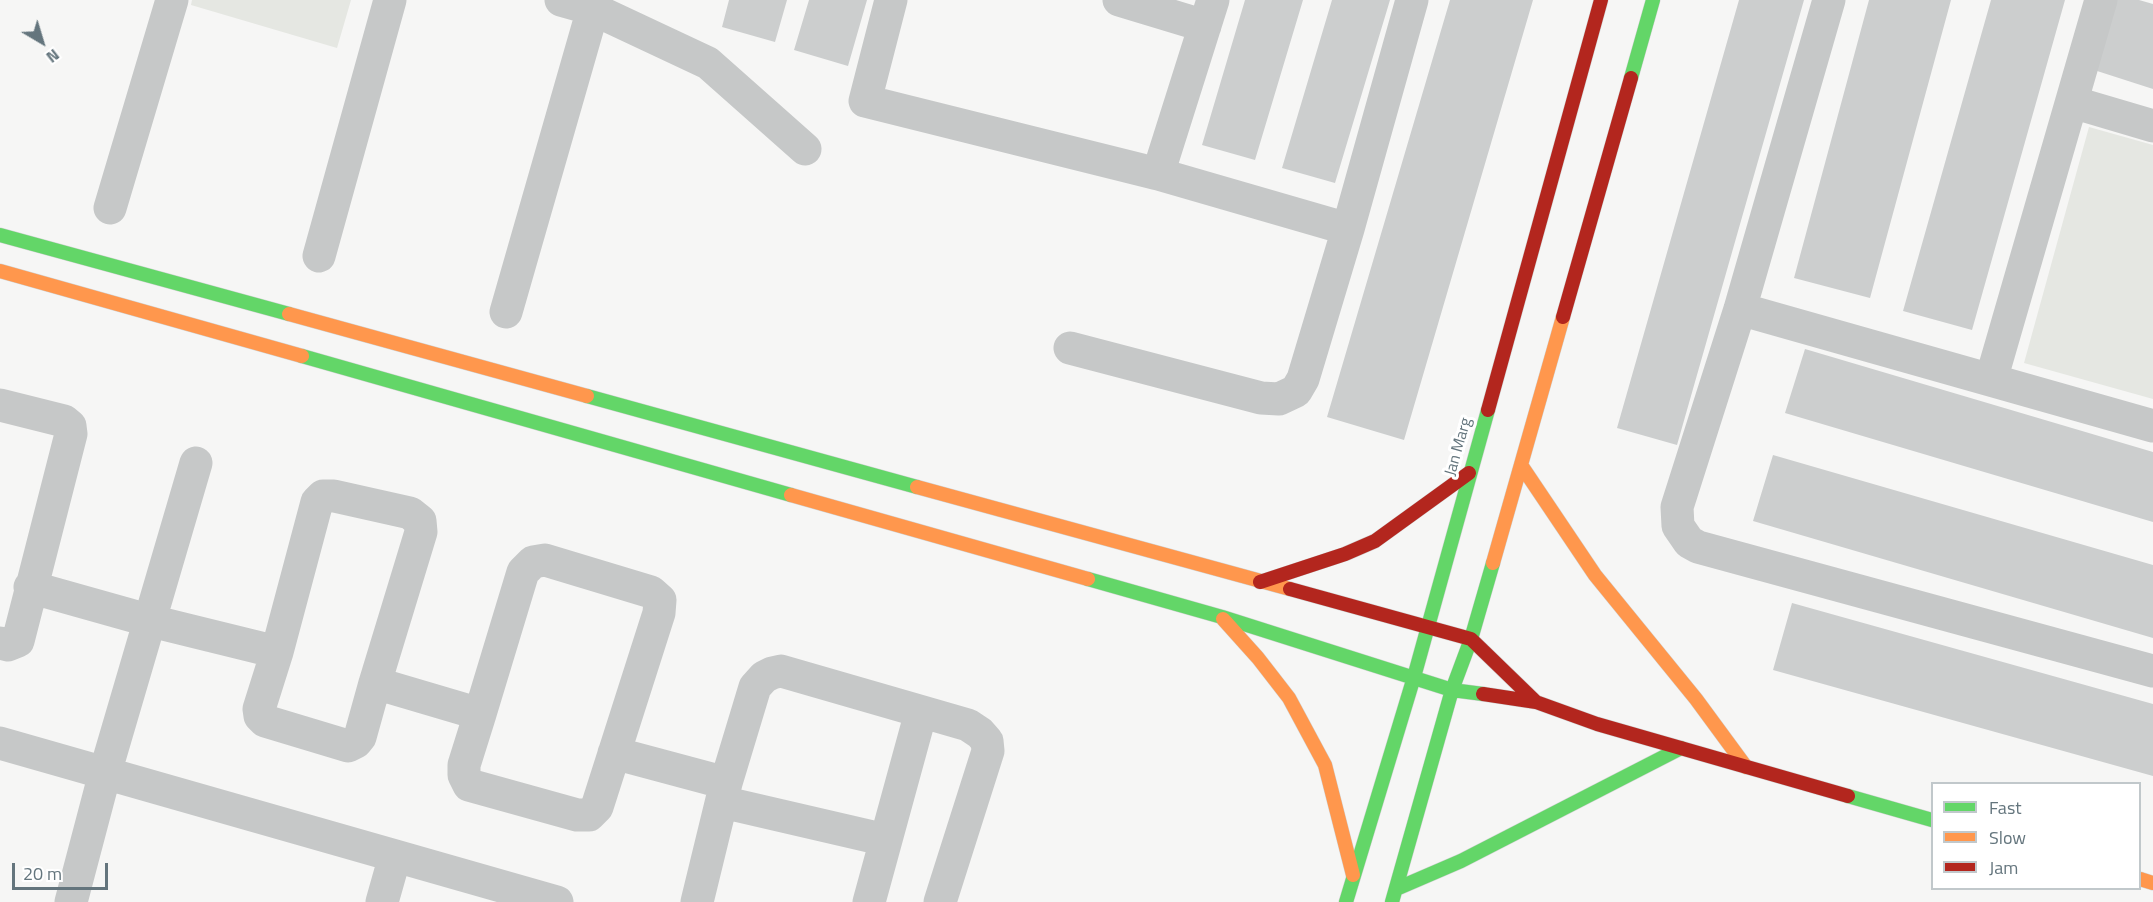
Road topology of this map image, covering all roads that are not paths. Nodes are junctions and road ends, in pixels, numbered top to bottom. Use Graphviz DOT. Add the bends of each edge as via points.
graph roads {
  1 [pos="172,0"];
  2 [pos="390,0"];
  3 [pos="561,0"];
  4 [pos="891,0"];
  5 [pos="1119,0"];
  6 [pos="1412,0"];
  7 [pos="1601,0"];
  8 [pos="1653,0"];
  9 [pos="1829,0"];
  10 [pos="2101,0"];
  11 [pos="592,9"];
  12 [pos="1209,13"];
  13 [pos="2072,102"];
  14 [pos="2153,126"];
  15 [pos="805,149"];
  16 [pos="1158,174"];
  17 [pos="110,208"];
  18 [pos="1348,229"];
  19 [pos="0,235"];
  20 [pos="319,256"];
  21 [pos="0,271"];
  22 [pos="1740,309"];
  23 [pos="506,312"];
  24 [pos="1070,348"];
  25 [pos="1991,380"];
  26 [pos="0,405"];
  27 [pos="2153,426"];
  28 [pos="196,463"];
  29 [pos="1521,465"];
  30 [pos="1469,473"];
  31 [pos="1260,582"];
  32 [pos="30,587"];
  33 [pos="1222,617"];
  34 [pos="151,621"];
  35 [pos="1426,627"];
  36 [pos="1471,639"];
  37 [pos="0,643"];
  38 [pos="277,652"];
  39 [pos="2153,671"];
  40 [pos="1414,677"];
  41 [pos="375,683"];
  42 [pos="1452,690"];
  43 [pos="1536,702"];
  44 [pos="921,712"];
  45 [pos="480,714"];
  46 [pos="0,743"];
  47 [pos="1681,748"];
  48 [pos="614,753"];
  49 [pos="1746,767"];
  50 [pos="105,773"];
  51 [pos="724,793"];
  52 [pos="1931,820"];
  53 [pos="886,840"];
  54 [pos="395,856"];
  55 [pos="1354,876"];
  56 [pos="1394,896"];
  57 [pos="71,902"];
  58 [pos="382,902"];
  59 [pos="557,902"];
  60 [pos="698,902"];
  61 [pos="869,902"];
  62 [pos="940,902"];
  63 [pos="1346,902"];
  1 -- 17 [label="street"];
  2 -- 20 [label="street"];
  3 -- 11 [label="street"];
  4 -- 16 [label="street" via="865,101"];
  5 -- 12 [label="street"];
  6 -- 18 [label="street"];
  7 -- 30 [label="main road, Jan Marg"];
  8 -- 29 [label="main road"];
  9 -- 22 [label="street"];
  10 -- 13 [label="street"];
  11 -- 15 [label="street" via="708,63"];
  11 -- 23 [label="street"];
  12 -- 16 [label="street"];
  13 -- 14 [label="street"];
  13 -- 25 [label="street"];
  16 -- 18 [label="street"];
  18 -- 24 [label="street" via="1303,380 1296,391 1279,399 1261,398"];
  19 -- 31 [label="main road"];
  21 -- 33 [label="main road"];
  22 -- 25 [label="street"];
  22 -- 39 [label="street" via="1677,507 1678,526 1689,542"];
  25 -- 27 [label="street"];
  26 -- 32 [label="street" via="64,421 70,426"];
  28 -- 34 [label="street"];
  29 -- 36 [label="main road"];
  29 -- 49 [label="main road" via="1595,575"];
  30 -- 31 [label="main road" via="1375,542"];
  30 -- 35 [label="main road, Jan Marg"];
  31 -- 35 [label="main road"];
  32 -- 34 [label="street"];
  32 -- 37 [label="street" via="18,641"];
  33 -- 40 [label="main road"];
  33 -- 55 [label="main road" via="1289,698 1325,765"];
  34 -- 38 [label="street"];
  34 -- 50 [label="street"];
  35 -- 36 [label="main road"];
  35 -- 40 [label="main road, Jan Marg"];
  36 -- 42 [label="main road"];
  36 -- 43 [label="main road"];
  38 -- 41 [label="street" via="259,710 265,721 348,746 360,737"];
  38 -- 41 [label="street" via="317,502 323,496 334,496 410,513 420,521 421,532"];
  40 -- 42 [label="main road"];
  40 -- 55 [label="main road, Jan Marg"];
  41 -- 45 [label="street"];
  42 -- 43 [label="main road"];
  42 -- 56 [label="main road"];
  43 -- 47 [label="main road"];
  44 -- 51 [label="street" via="781,671 772,672 755,687"];
  44 -- 53 [label="street"];
  44 -- 62 [label="street" via="968,725 987,741 988,751"];
  45 -- 48 [label="street" via="464,765 470,785 589,815 597,807"];
  45 -- 48 [label="street" via="523,572 533,562 545,560 651,592 660,600"];
  46 -- 50 [label="street"];
  47 -- 49 [label="main road"];
  47 -- 56 [label="main road"];
  48 -- 51 [label="street"];
  49 -- 52 [label="main road"];
  50 -- 54 [label="street"];
  50 -- 57 [label="street"];
  51 -- 53 [label="street"];
  51 -- 60 [label="street"];
  53 -- 61 [label="street"];
  54 -- 58 [label="street"];
  54 -- 59 [label="street"];
  55 -- 63 [label="main road, Jan Marg"];
}
